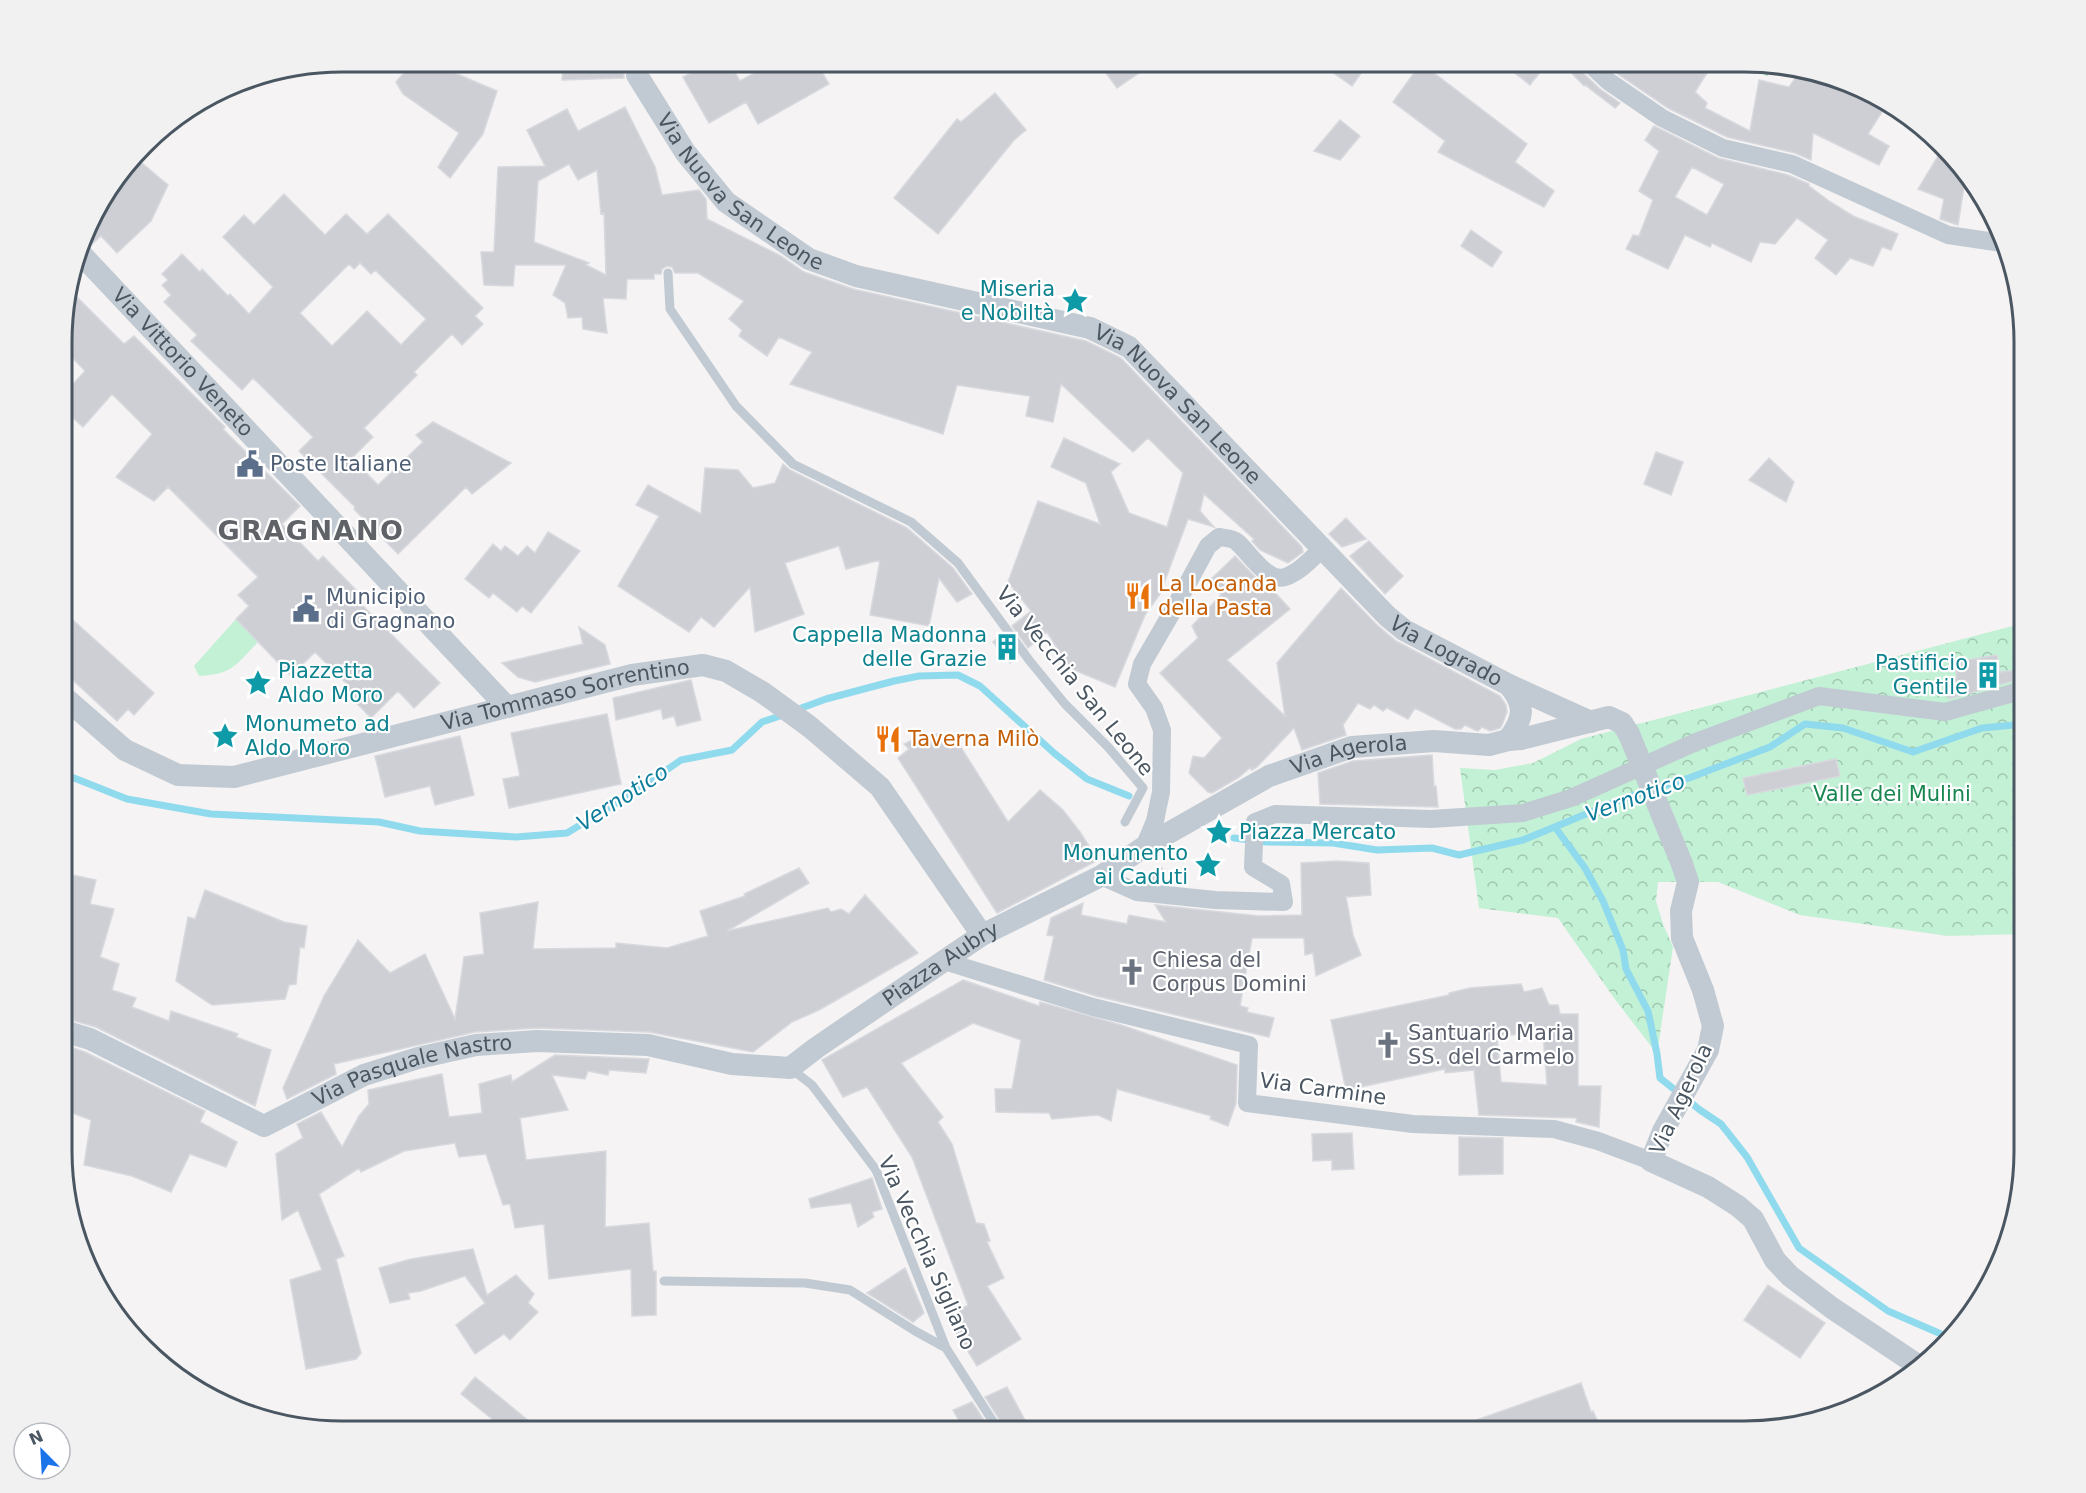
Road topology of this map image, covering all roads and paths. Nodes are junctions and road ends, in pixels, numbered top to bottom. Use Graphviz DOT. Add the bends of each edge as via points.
graph roads {
  1 [pos="637,72"];
  2 [pos="1599,72"];
  3 [pos="1994,242"];
  4 [pos="85,258"];
  5 [pos="668,273"];
  6 [pos="1323,548"];
  7 [pos="1509,685"];
  8 [pos="2014,693"];
  9 [pos="72,704"];
  10 [pos="507,707"];
  11 [pos="1591,722"];
  12 [pos="1508,740"];
  13 [pos="1125,822"];
  14 [pos="1144,847"];
  15 [pos="1101,876"];
  16 [pos="982,935"];
  17 [pos="944,961"];
  18 [pos="72,1033"];
  19 [pos="790,1068"];
  20 [pos="1651,1161"];
  21 [pos="664,1281"];
  22 [pos="946,1348"];
  23 [pos="1912,1362"];
  24 [pos="993,1421"];
  1 -- 6 [label="street, Via Nuova San Leone" via="685,152 726,202 809,259 856,276 1090,328 1129,347"];
  2 -- 3 [label="street" via="1662,118 1723,148 1792,164 1948,235"];
  4 -- 10 [label="street, Via Vittorio Veneto"];
  5 -- 13 [label="lane, Via Vecchia San Leone" via="670,309 690,340 736,406 793,464 911,522 958,563 1058,696 1143,788"];
  6 -- 7 [label="street, Via Logrado" via="1404,630"];
  6 -- 14 [label="street" via="1284,578 1264,571 1235,540 1219,537 1208,546 1142,664 1137,684 1154,708 1163,748 1161,792"];
  7 -- 11 [label="street, Via Logrado"];
  7 -- 12 [label="street" via="1521,700 1520,718"];
  8 -- 15 [label="street" via="1946,712 1819,696 1696,742 1571,798 1523,813 1431,819 1275,814 1254,822 1253,867 1281,884 1284,902 1137,892"];
  9 -- 10 [label="street, Via Tommaso Sorrentino" via="125,750 178,775 234,777"];
  10 -- 16 [label="street, Via Tommaso Sorrentino" via="632,675 703,665 726,671 810,727 880,787"];
  11 -- 12 [label="street, Via Agerola"];
  11 -- 20 [label="street, Via Agerola, bridge" via="1609,717 1622,723 1682,864 1689,882 1681,911 1682,938 1713,1026 1708,1050 1663,1131"];
  12 -- 14 [label="street, Via Agerola" via="1489,745 1434,741 1352,747 1269,776"];
  14 -- 15 [label="street"];
  15 -- 16 [label="street, Piazza Aubry"];
  16 -- 17 [label="street, Piazza Aubry"];
  17 -- 19 [label="street, Piazza Aubry"];
  17 -- 20 [label="street, Via Carmine" via="1092,1006 1249,1045 1247,1103 1413,1124 1554,1129"];
  18 -- 19 [label="street, Via Pasquale Nastro" via="264,1126 364,1076 476,1045 537,1041 648,1045 732,1064"];
  19 -- 22 [label="lane, Via Vecchia Sigliano" via="812,1085 876,1170"];
  20 -- 23 [label="street, Via Agerola" via="1708,1187 1738,1206 1753,1219 1776,1260 1790,1276"];
  21 -- 22 [label="lane" via="806,1282 850,1290"];
  22 -- 24 [label="lane, Via Vecchia Sigliano"];
}
